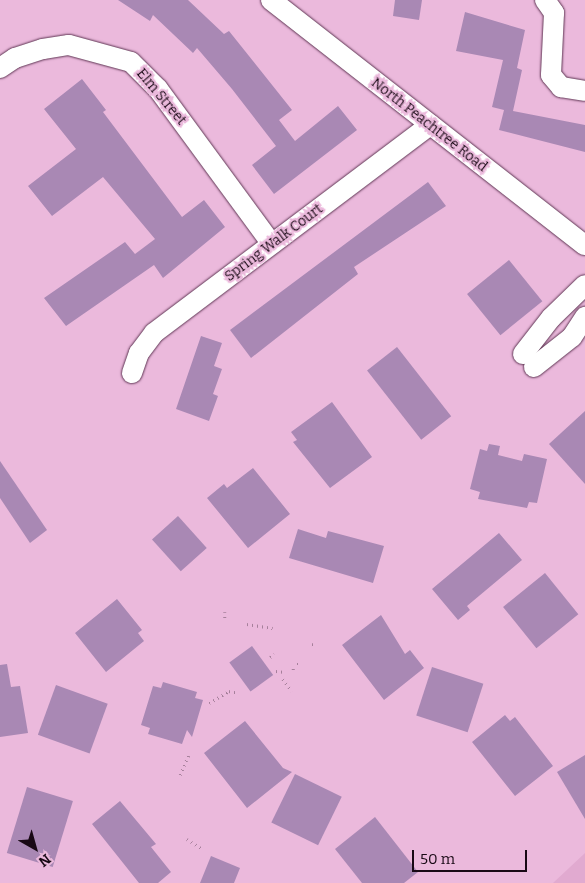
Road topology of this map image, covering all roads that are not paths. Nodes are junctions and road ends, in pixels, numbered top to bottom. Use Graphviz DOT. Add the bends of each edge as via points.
graph roads {
  1 [pos="545,0"];
  2 [pos="267,1"];
  3 [pos="0,68"];
  4 [pos="585,92"];
  5 [pos="430,125"];
  6 [pos="272,244"];
  7 [pos="585,245"];
  8 [pos="585,286"];
  9 [pos="585,317"];
  10 [pos="132,373"];
  1 -- 4 [label="street" via="554,13 550,75 561,87"];
  2 -- 5 [label="street, North Peachtree Road"];
  3 -- 6 [label="street, Elm Street" via="43,49 69,46 98,50 131,62 158,89"];
  5 -- 6 [label="street, Spring Walk Court"];
  5 -- 7 [label="street, North Peachtree Road"];
  6 -- 10 [label="street, Spring Walk Court" via="154,333 139,354"];
  8 -- 9 [label="street" via="535,354 572,337"];
}
